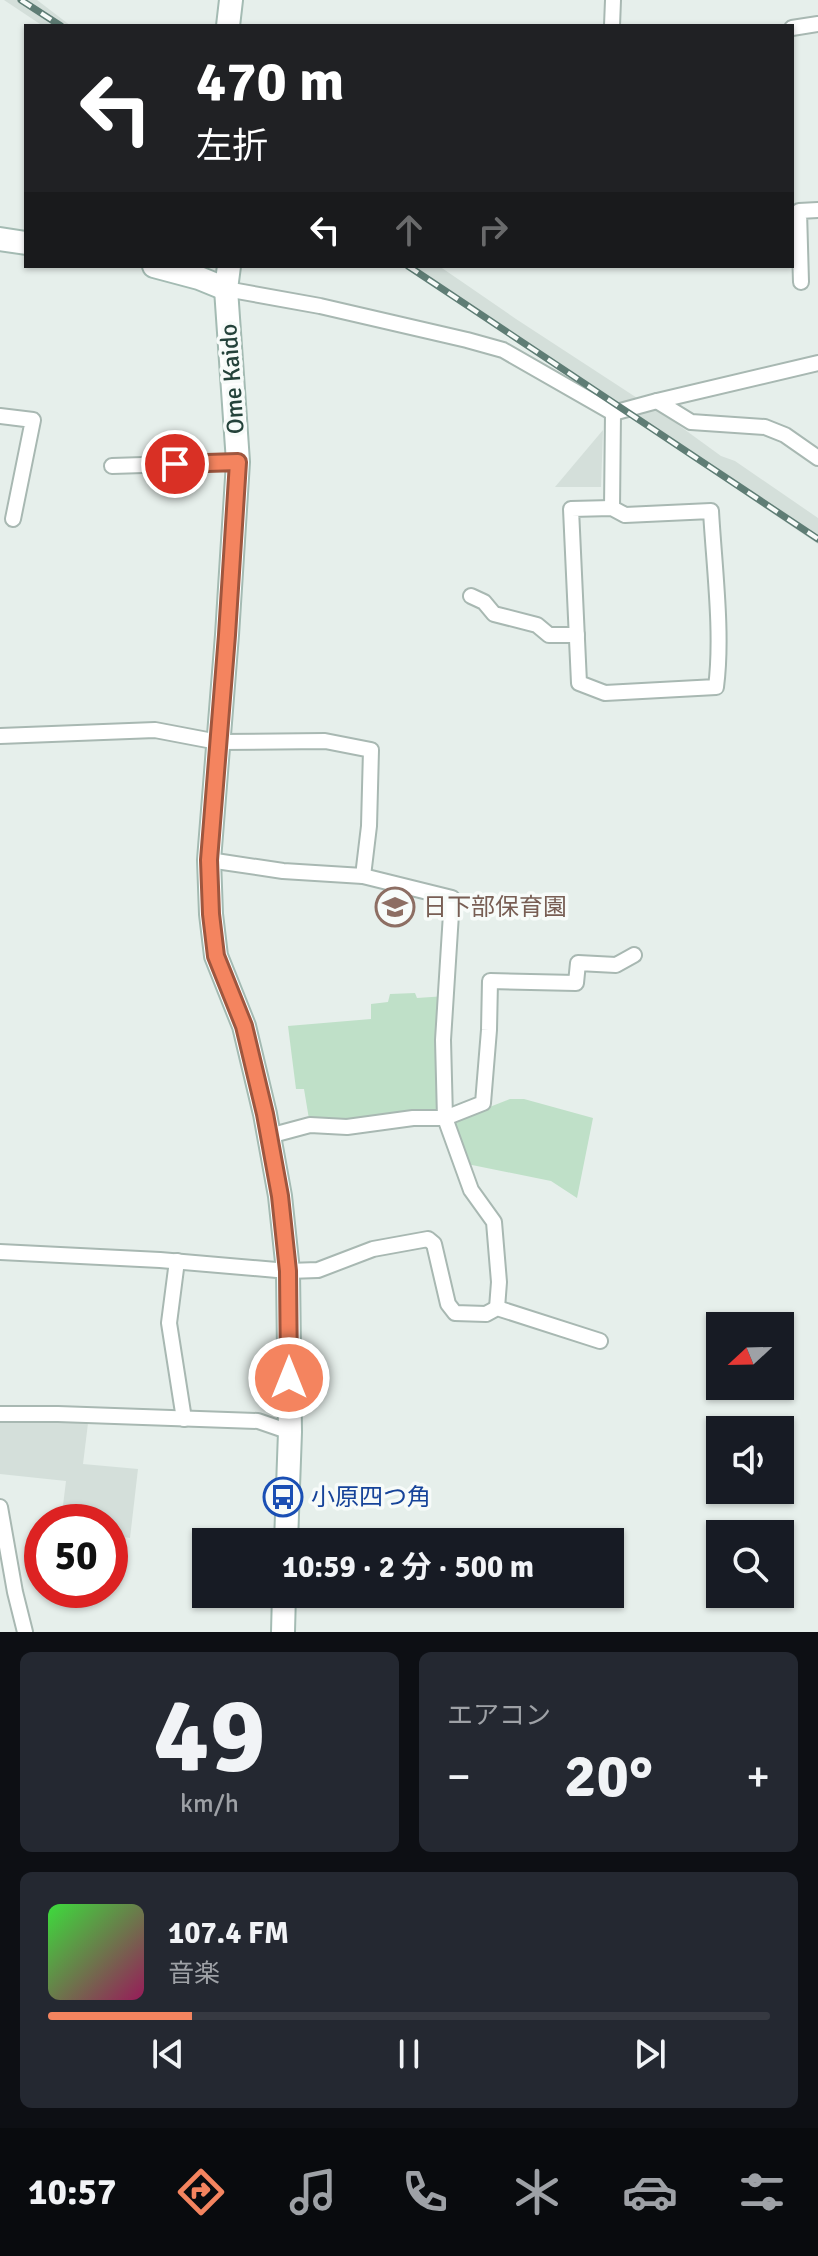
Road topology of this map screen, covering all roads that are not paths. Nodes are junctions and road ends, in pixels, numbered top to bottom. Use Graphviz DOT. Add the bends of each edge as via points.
graph roads {
  1 [pos="231,0"];
  2 [pos="613,0"];
  3 [pos="228,24"];
  4 [pos="612,24"];
  5 [pos="818,24"];
  6 [pos="794,28"];
  7 [pos="818,210"];
  8 [pos="0,239"];
  9 [pos="24,243"];
  10 [pos="162,268"];
  11 [pos="229,268"];
  12 [pos="801,282"];
  13 [pos="226,289"];
  14 [pos="818,363"];
  15 [pos="657,401"];
  16 [pos="613,413"];
  17 [pos="0,416"];
  18 [pos="818,458"];
  19 [pos="238,462"];
  20 [pos="112,466"];
  21 [pos="612,508"];
  22 [pos="13,519"];
  23 [pos="471,596"];
  24 [pos="577,635"];
  25 [pos="0,736"];
  26 [pos="218,742"];
  27 [pos="209,860"];
  28 [pos="363,876"];
  29 [pos="634,955"];
  30 [pos="445,1118"];
  31 [pos="269,1136"];
  32 [pos="0,1252"];
  33 [pos="177,1261"];
  34 [pos="288,1271"];
  35 [pos="497,1308"];
  36 [pos="600,1341"];
  37 [pos="0,1414"];
  38 [pos="184,1419"];
  39 [pos="290,1432"];
  40 [pos="0,1507"];
  41 [pos="287,1528"];
  42 [pos="284,1608"];
  43 [pos="25,1632"];
  44 [pos="283,1632"];
  1 -- 3 [label="main road"];
  2 -- 4 [label="street"];
  5 -- 6 [label="street"];
  7 -- 12 [label="street" via="799,211"];
  8 -- 9 [label="main road"];
  10 -- 13 [label="main road, Ome Kaido"];
  11 -- 13 [label="main road"];
  13 -- 16 [label="street" via="503,350"];
  13 -- 19 [label="main road, Ome Kaido"];
  14 -- 15 [label="street"];
  15 -- 16 [label="street"];
  15 -- 18 [label="street" via="691,422 765,427"];
  16 -- 21 [label="street"];
  17 -- 22 [label="street" via="33,420"];
  19 -- 20 [label="street"];
  19 -- 26 [label="main road, Ome Kaido"];
  21 -- 24 [label="street" via="571,509"];
  21 -- 24 [label="street" via="625,515 711,511 716,687 605,693 579,683"];
  23 -- 24 [label="street" via="494,614 537,625 549,635"];
  25 -- 26 [label="street" via="155,730"];
  26 -- 27 [label="main road, Ome Kaido"];
  26 -- 28 [label="street" via="325,741 371,750"];
  27 -- 28 [label="street"];
  27 -- 31 [label="main road, Ome Kaido" via="216,956 244,1026"];
  28 -- 30 [label="street" via="452,898 443,1040"];
  29 -- 30 [label="street" via="616,965 578,963 576,983 490,981 483,1103"];
  30 -- 31 [label="street" via="310,1125"];
  30 -- 35 [label="street" via="471,1190 494,1222"];
  31 -- 34 [label="main road, Ome Kaido"];
  32 -- 33 [label="street"];
  33 -- 34 [label="street"];
  33 -- 38 [label="street" via="169,1323"];
  34 -- 35 [label="street" via="318,1270 373,1249 428,1239 455,1313 486,1314"];
  34 -- 39 [label="main road, Ome Kaido"];
  35 -- 36 [label="street"];
  37 -- 38 [label="street"];
  38 -- 39 [label="street" via="258,1421"];
  39 -- 41 [label="main road, Ome Kaido"];
  40 -- 43 [label="street"];
  42 -- 44 [label="main road"];
}
